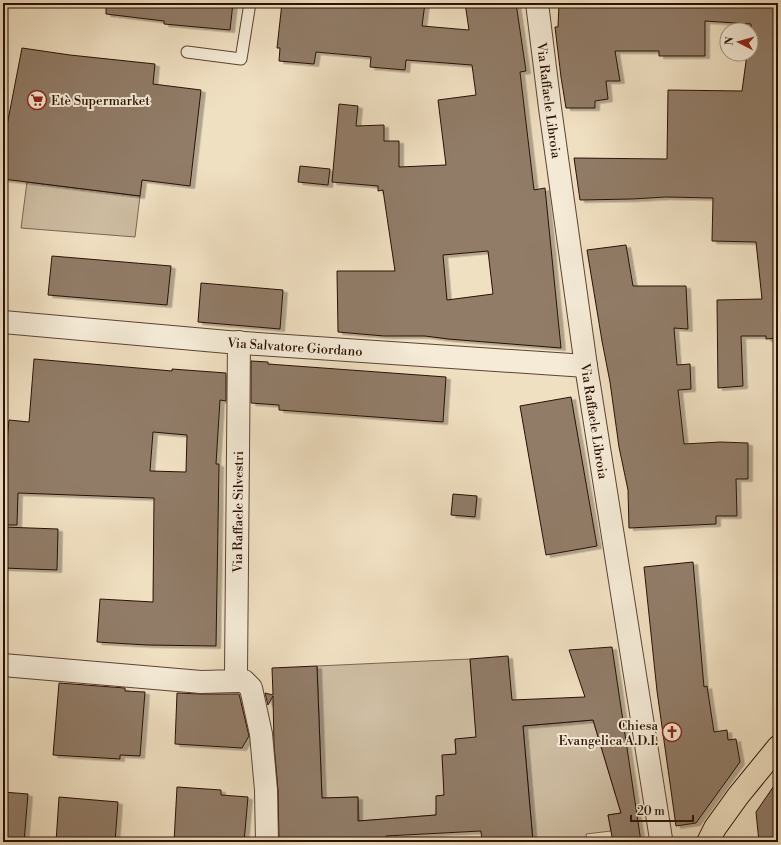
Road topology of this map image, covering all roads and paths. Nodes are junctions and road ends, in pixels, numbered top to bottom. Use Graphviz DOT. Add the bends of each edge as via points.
graph roads {
  1 [pos="250,3"];
  2 [pos="537,3"];
  3 [pos="187,52"];
  4 [pos="3,322"];
  5 [pos="238,342"];
  6 [pos="586,366"];
  7 [pos="3,665"];
  8 [pos="236,681"];
  9 [pos="778,747"];
  10 [pos="712,835"];
  11 [pos="662,841"];
  12 [pos="267,842"];
  13 [pos="698,842"];
  1 -- 3 [label="lane" via="241,59"];
  2 -- 6 [label="street, Via Raffaele Libroia"];
  4 -- 5 [label="street, Via Salvatore Giordano"];
  5 -- 6 [label="street, Via Salvatore Giordano"];
  5 -- 8 [label="street, Via Raffaele Silvestri"];
  6 -- 11 [label="street, Via Raffaele Libroia"];
  7 -- 8 [label="street" via="201,682"];
  8 -- 12 [label="street" via="244,681 251,688 261,734"];
  9 -- 10 [label="main road" via="738,796"];
  10 -- 13 [label="main road"];
}
